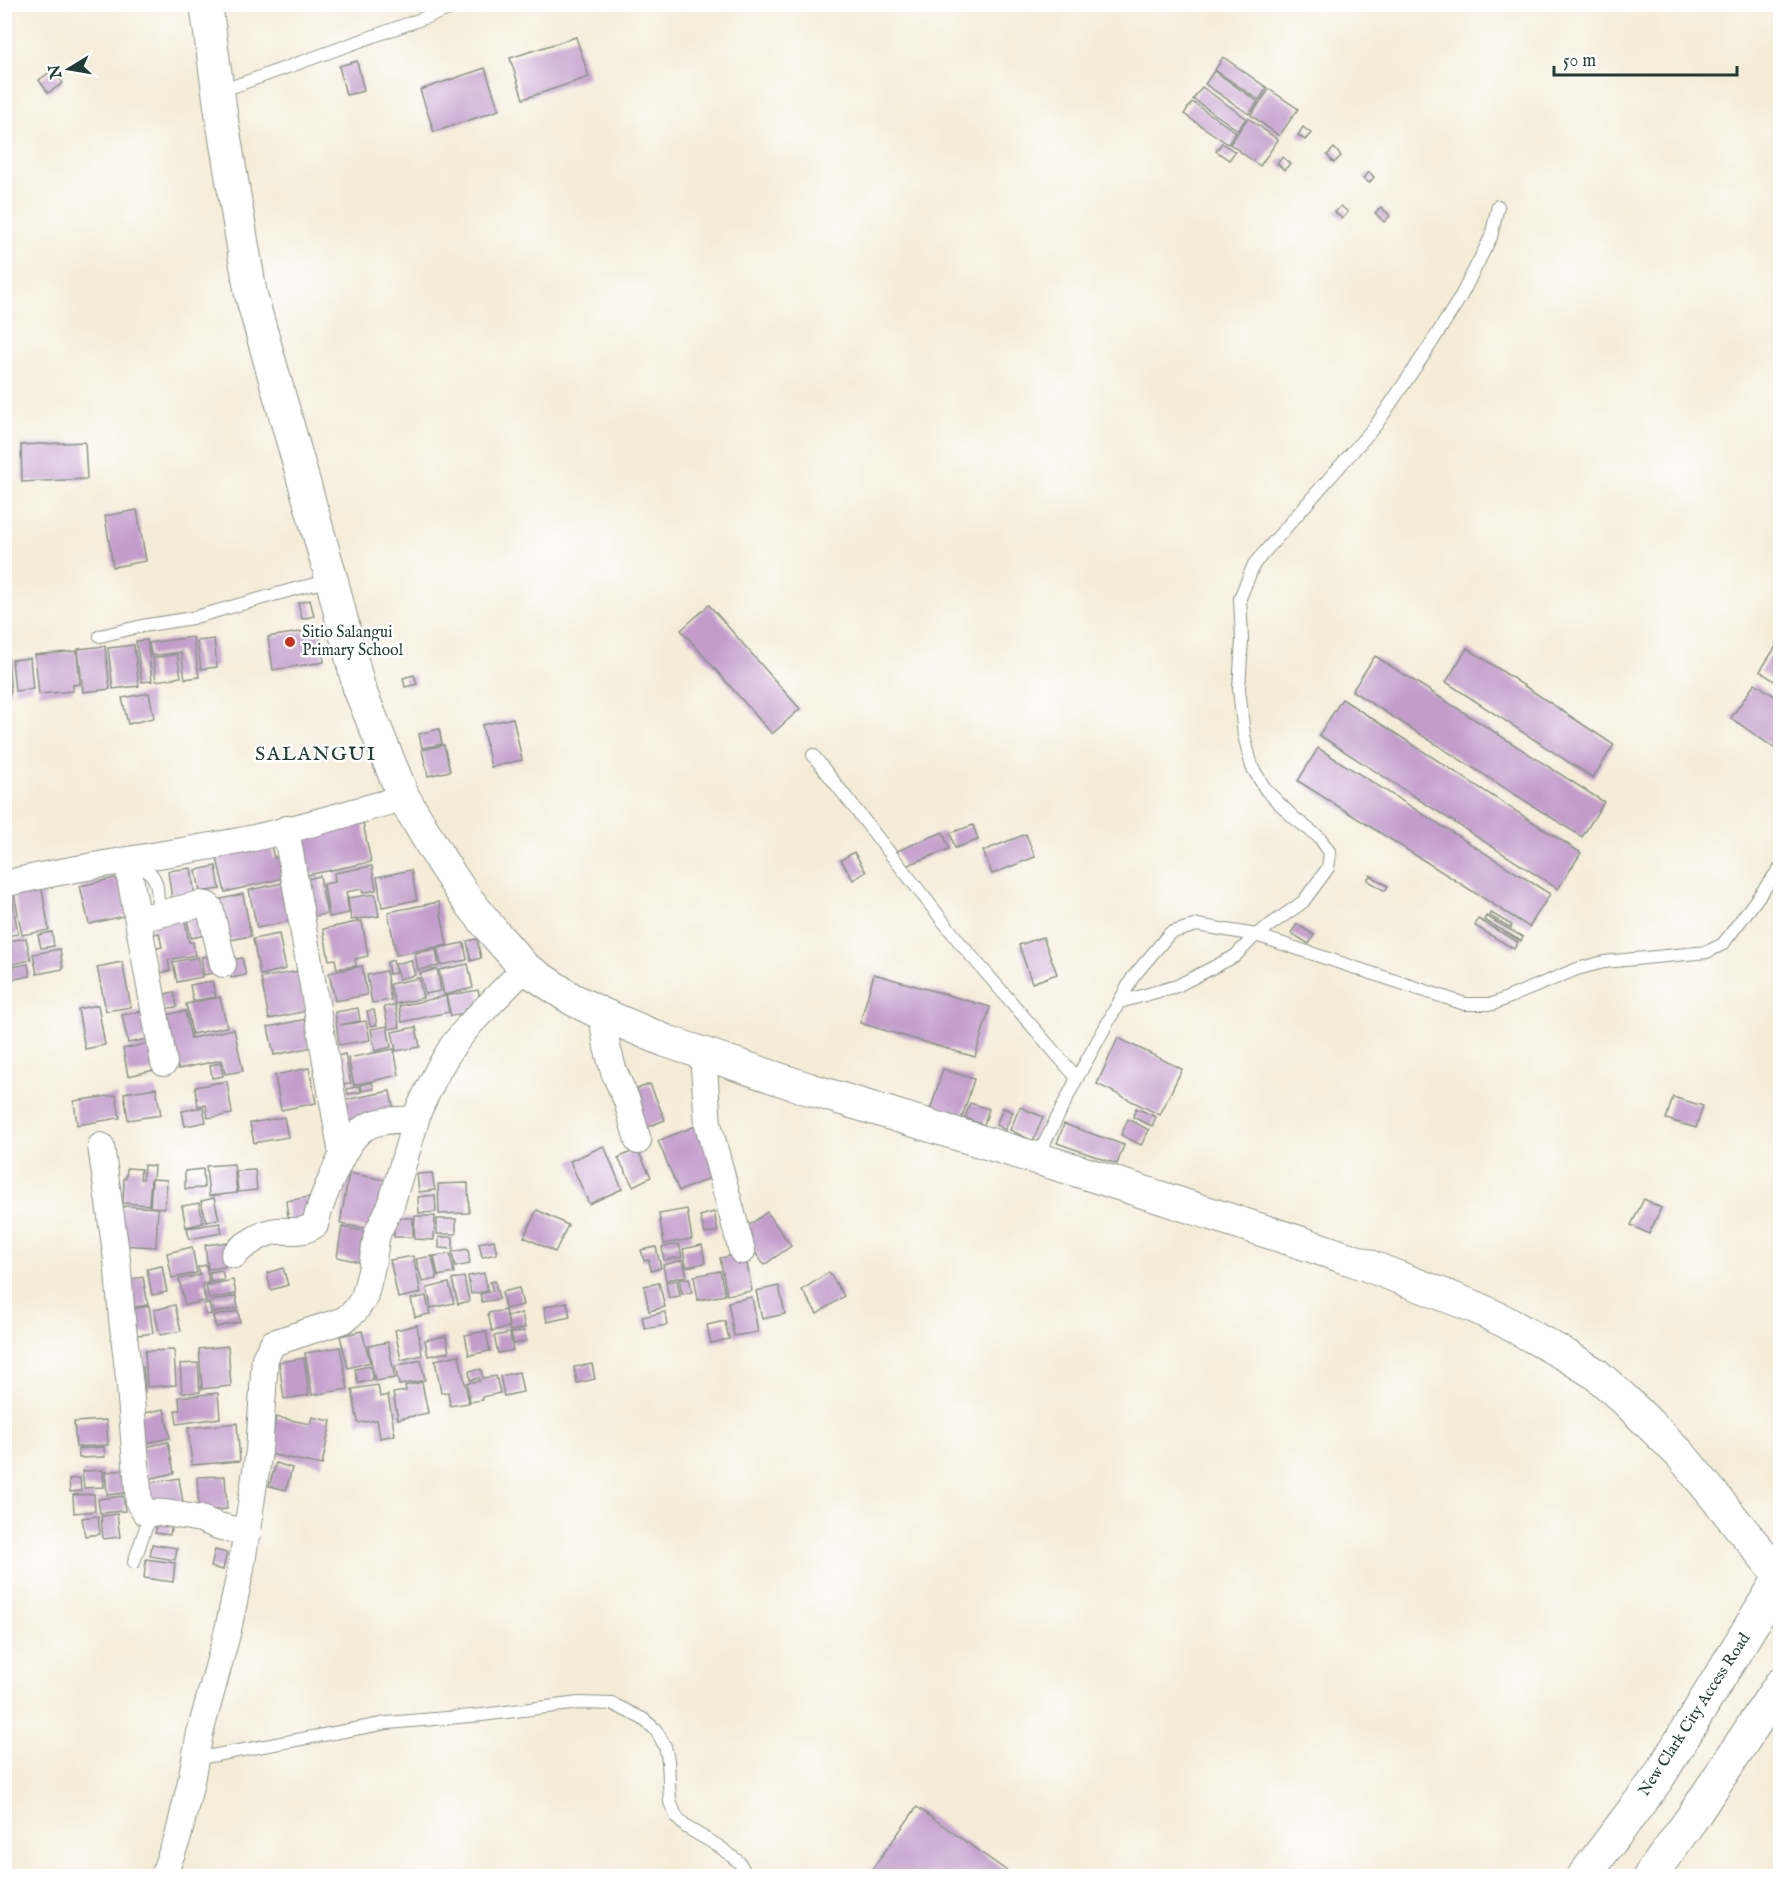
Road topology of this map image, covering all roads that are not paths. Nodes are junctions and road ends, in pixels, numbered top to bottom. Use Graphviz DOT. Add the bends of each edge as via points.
graph roads {
  1 [pos="206,4"];
  2 [pos="463,4"];
  3 [pos="218,92"];
  4 [pos="1498,206"];
  5 [pos="332,581"];
  6 [pos="100,636"];
  7 [pos="813,755"];
  8 [pos="404,798"];
  9 [pos="286,829"];
  10 [pos="127,863"];
  11 [pos="1780,868"];
  12 [pos="4,884"];
  13 [pos="148,916"];
  14 [pos="1256,935"];
  15 [pos="223,964"];
  16 [pos="525,968"];
  17 [pos="1120,1002"];
  18 [pos="602,1014"];
  19 [pos="703,1054"];
  20 [pos="164,1063"];
  21 [pos="1077,1078"];
  22 [pos="415,1120"];
  23 [pos="638,1141"];
  24 [pos="101,1146"];
  25 [pos="342,1154"];
  26 [pos="1037,1159"];
  27 [pos="742,1251"];
  28 [pos="234,1255"];
  29 [pos="154,1513"];
  30 [pos="248,1533"];
  31 [pos="134,1562"];
  32 [pos="1780,1577"];
  33 [pos="1780,1685"];
  34 [pos="195,1760"];
  35 [pos="163,1876"];
  36 [pos="747,1876"];
  37 [pos="1584,1876"];
  38 [pos="1650,1876"];
  1 -- 3 [label="street"];
  2 -- 3 [label="lane"];
  3 -- 5 [label="street" via="251,295"];
  4 -- 14 [label="lane" via="1491,237 1460,298 1425,353 1376,425 1254,564 1240,598 1239,689 1252,767 1266,790 1320,838 1330,853 1328,868 1303,902"];
  5 -- 6 [label="lane" via="192,618"];
  5 -- 8 [label="street" via="359,688"];
  7 -- 21 [label="lane" via="961,944"];
  8 -- 9 [label="street"];
  8 -- 16 [label="street" via="463,894"];
  9 -- 10 [label="street"];
  9 -- 25 [label="street"];
  10 -- 12 [label="street"];
  10 -- 13 [label="street"];
  11 -- 14 [label="lane" via="1723,944 1707,952 1604,962 1577,969 1493,1004 1465,1004"];
  13 -- 15 [label="street" via="207,904"];
  13 -- 20 [label="street"];
  14 -- 17 [label="lane" via="1234,957 1177,986"];
  14 -- 17 [label="lane" via="1197,925 1170,933 1133,977"];
  16 -- 18 [label="street"];
  16 -- 22 [label="street" via="453,1045"];
  17 -- 21 [label="lane"];
  18 -- 19 [label="street"];
  18 -- 23 [label="street" via="614,1072"];
  19 -- 26 [label="street"];
  19 -- 27 [label="street" via="708,1124"];
  21 -- 26 [label="lane"];
  22 -- 25 [label="street" via="389,1119 373,1124 360,1131"];
  22 -- 30 [label="street" via="391,1205 377,1234 364,1298 344,1320 273,1343 265,1358 259,1451"];
  24 -- 29 [label="street" via="117,1260 140,1503 145,1512"];
  25 -- 28 [label="street" via="315,1225 305,1231 274,1231"];
  26 -- 32 [label="street" via="1364,1264 1475,1307 1542,1341 1596,1374 1653,1426"];
  29 -- 30 [label="street" via="201,1519"];
  29 -- 31 [label="lane"];
  30 -- 34 [label="street"];
  32 -- 37 [label="main road, New Clark City Access Road" via="1658,1778"];
  33 -- 38 [label="main road"];
  34 -- 35 [label="street" via="178,1837"];
  34 -- 36 [label="lane" via="387,1723 579,1703 613,1704 643,1719 665,1746 670,1802 677,1818 739,1862"];
}
